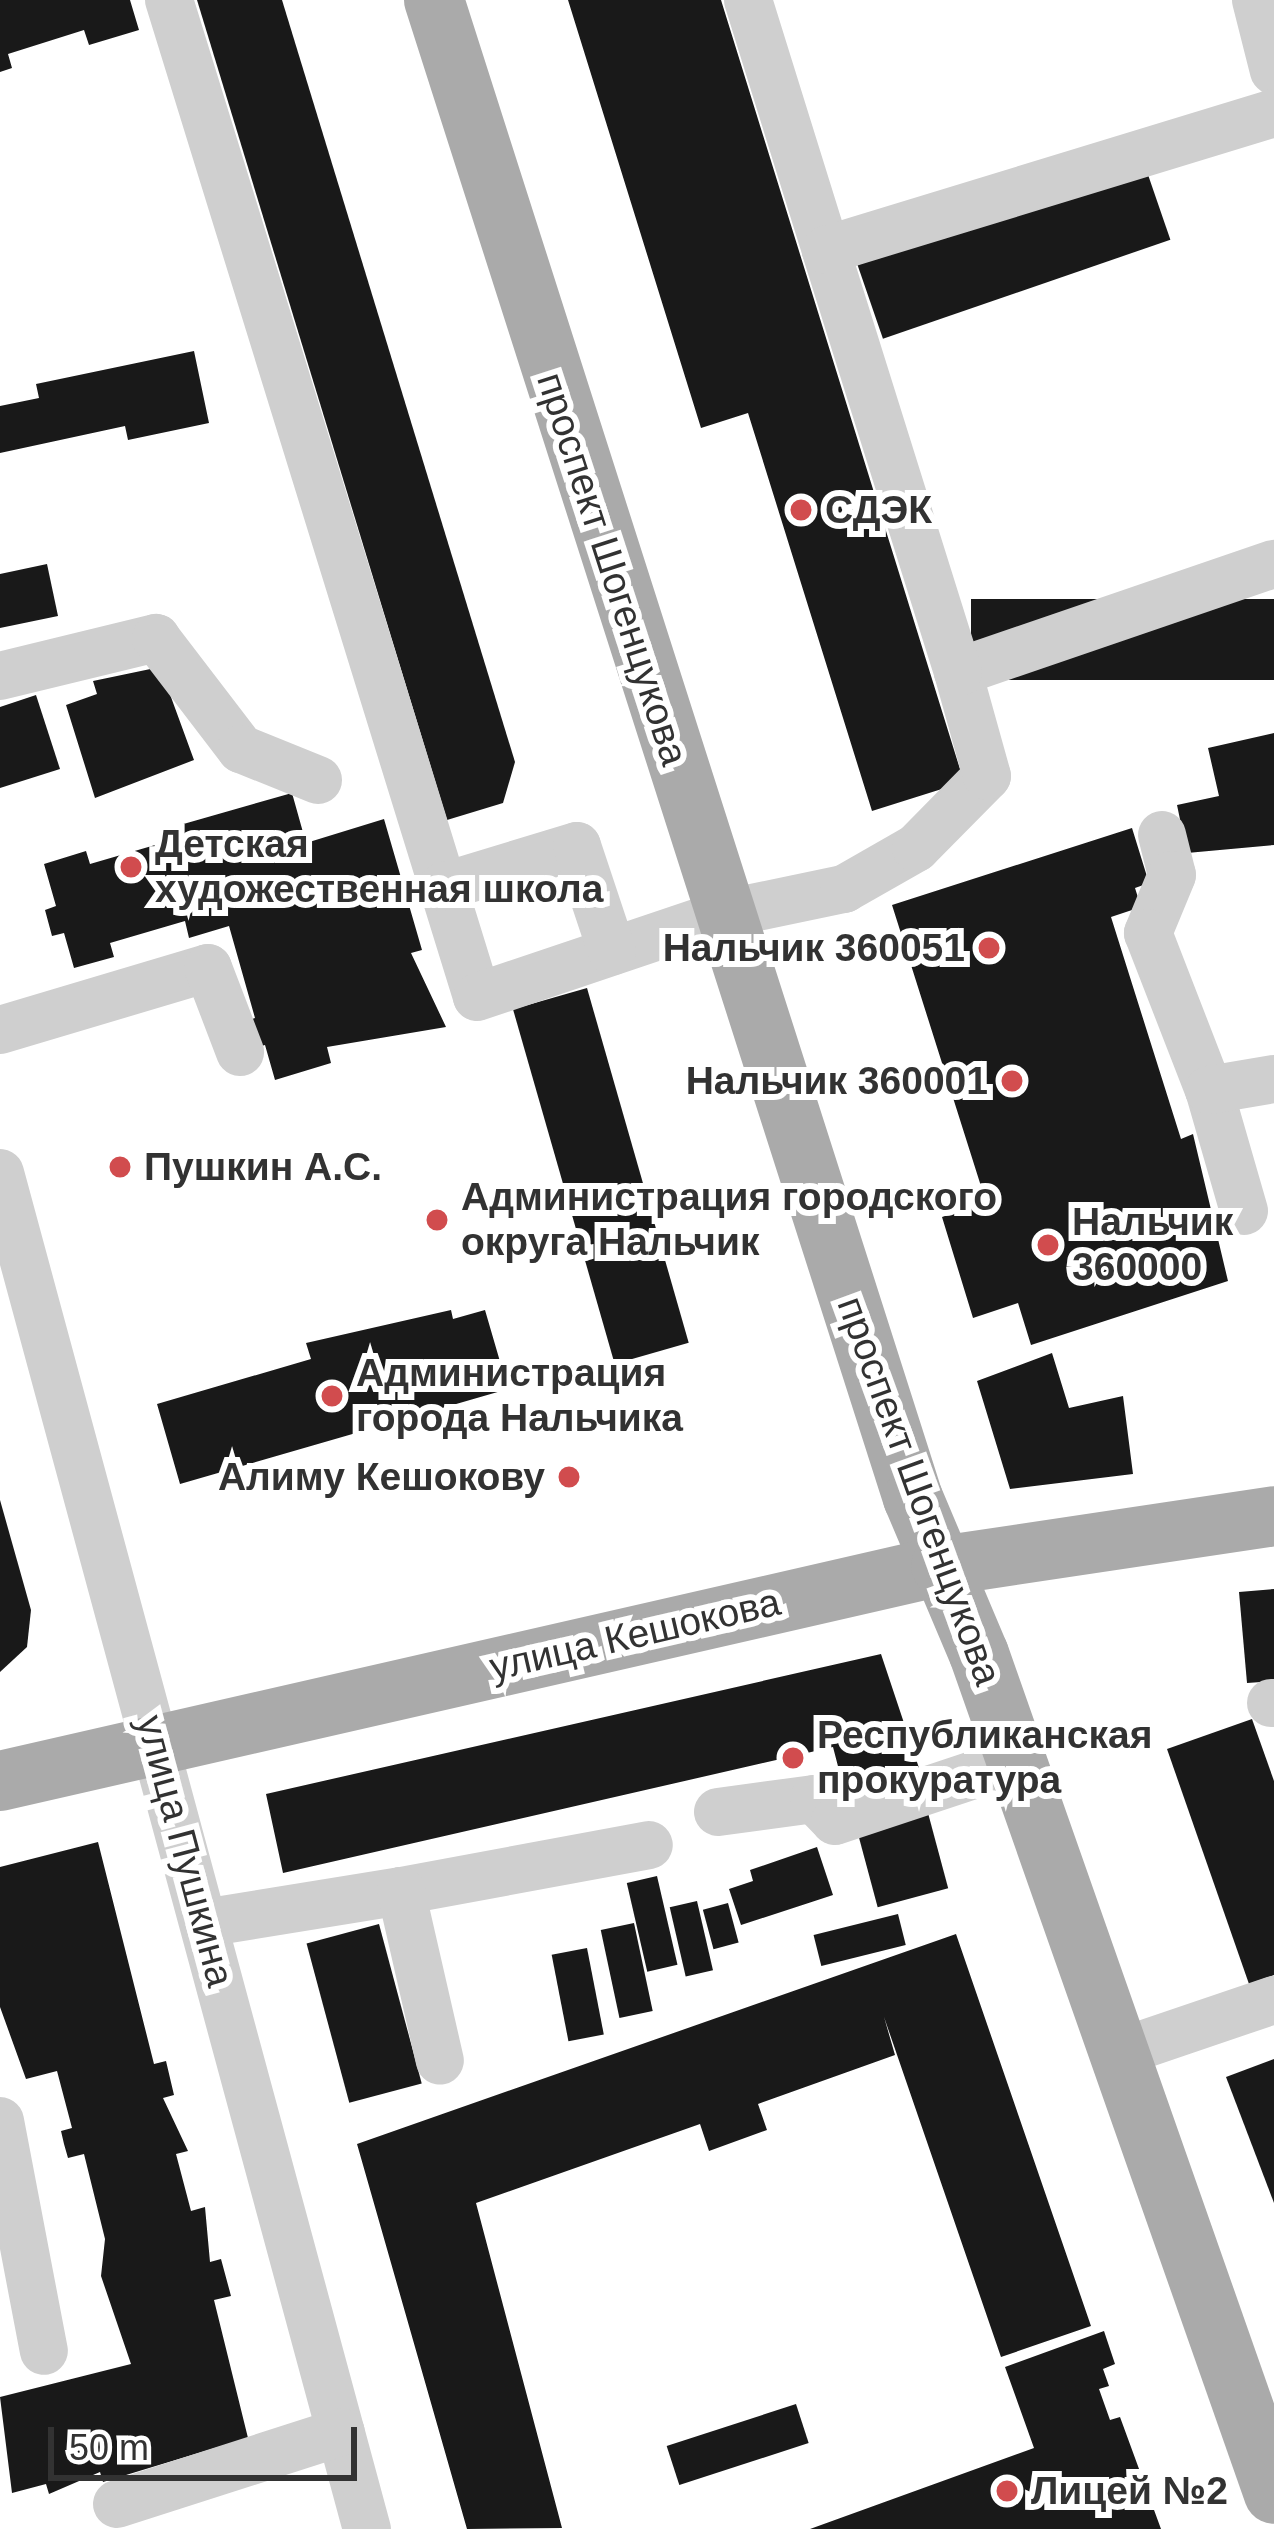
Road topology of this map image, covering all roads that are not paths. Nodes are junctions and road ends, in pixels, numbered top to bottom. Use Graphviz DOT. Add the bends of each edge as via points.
graph roads {
  1 [pos="169,0"];
  2 [pos="434,0"];
  3 [pos="748,0"];
  4 [pos="1256,0"];
  5 [pos="1274,71"];
  6 [pos="1274,113"];
  7 [pos="826,250"];
  8 [pos="1274,564"];
  9 [pos="958,672"];
  10 [pos="0,676"];
  11 [pos="318,780"];
  12 [pos="1162,835"];
  13 [pos="442,887"];
  14 [pos="723,914"];
  15 [pos="612,951"];
  16 [pos="0,1030"];
  17 [pos="240,1052"];
  18 [pos="1274,1079"];
  19 [pos="1209,1090"];
  20 [pos="0,1173"];
  21 [pos="1244,1211"];
  22 [pos="14,1284"];
  23 [pos="1274,1516"];
  24 [pos="941,1566"];
  25 [pos="156,1744"];
  26 [pos="1015,1761"];
  27 [pos="0,1780"];
  28 [pos="718,1812"];
  29 [pos="649,1845"];
  30 [pos="401,1891"];
  31 [pos="204,1923"];
  32 [pos="1274,2000"];
  33 [pos="1115,2054"];
  34 [pos="440,2061"];
  35 [pos="0,2121"];
  36 [pos="44,2351"];
  37 [pos="341,2432"];
  38 [pos="1274,2494"];
  39 [pos="117,2504"];
  40 [pos="367,2529"];
  1 -- 13 [label="street"];
  2 -- 14 [label="main road, проспект Шогенцукова"];
  3 -- 7 [label="street"];
  4 -- 5 [label="street"];
  6 -- 7 [label="street"];
  7 -- 9 [label="street"];
  8 -- 9 [label="street"];
  9 -- 14 [label="street" via="987,776 916,848 844,889"];
  10 -- 11 [label="street" via="156,638 241,749"];
  12 -- 19 [label="street" via="1172,874 1148,933"];
  13 -- 15 [label="street" via="577,845"];
  13 -- 15 [label="street" via="477,997"];
  14 -- 15 [label="street"];
  14 -- 24 [label="main road, проспект Шогенцукова"];
  16 -- 17 [label="street" via="208,968"];
  18 -- 19 [label="street"];
  19 -- 21 [label="street"];
  20 -- 22 [label="street, улица Пушкина"];
  22 -- 25 [label="street, улица Пушкина"];
  23 -- 24 [label="main road, улица Кешокова"];
  24 -- 25 [label="main road, улица Кешокова"];
  24 -- 26 [label="main road, проспект Шогенцукова"];
  25 -- 27 [label="main road, улица Кешокова"];
  25 -- 31 [label="street, улица Пушкина"];
  26 -- 28 [label="street" via="835,1820 814,1799"];
  26 -- 33 [label="main road, проспект Шогенцукова"];
  29 -- 30 [label="street"];
  30 -- 31 [label="street"];
  30 -- 34 [label="street"];
  31 -- 37 [label="street, улица Пушкина"];
  32 -- 33 [label="street"];
  33 -- 38 [label="main road, проспект Шогенцукова"];
  35 -- 36 [label="street"];
  37 -- 39 [label="street"];
  37 -- 40 [label="street, улица Пушкина"];
}
